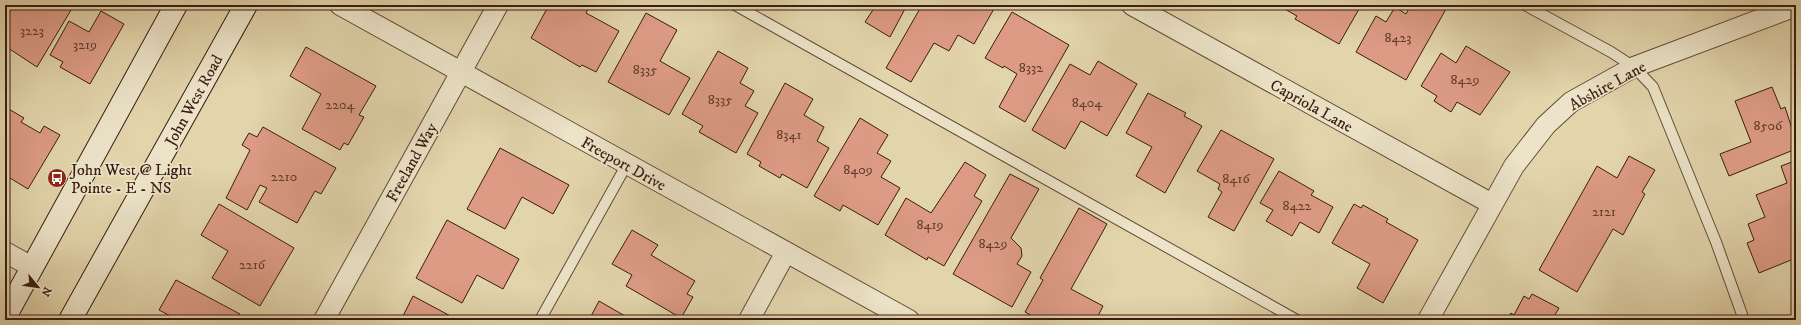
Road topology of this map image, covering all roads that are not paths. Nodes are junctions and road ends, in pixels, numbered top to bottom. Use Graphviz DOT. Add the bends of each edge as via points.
graph roads {
  1 [pos="176,5"];
  2 [pos="246,5"];
  3 [pos="340,5"];
  4 [pos="498,5"];
  5 [pos="735,5"];
  6 [pos="1132,5"];
  7 [pos="1525,5"];
  8 [pos="1796,6"];
  9 [pos="1634,67"];
  10 [pos="461,72"];
  11 [pos="627,164"];
  12 [pos="1492,204"];
  13 [pos="5,252"];
  14 [pos="786,252"];
  15 [pos="32,267"];
  16 [pos="5,316"];
  17 [pos="70,320"];
  18 [pos="324,320"];
  19 [pos="540,320"];
  20 [pos="749,320"];
  21 [pos="909,320"];
  22 [pos="1297,320"];
  23 [pos="1428,320"];
  24 [pos="1744,320"];
  1 -- 15 [label="main road"];
  2 -- 17 [label="main road, John West Road"];
  3 -- 10 [label="street, Freeport Drive"];
  4 -- 10 [label="street, Freeland Way"];
  5 -- 22 [label="lane"];
  6 -- 12 [label="street, Capriola Lane"];
  7 -- 9 [label="lane"];
  8 -- 9 [label="street, Abshire Lane"];
  9 -- 12 [label="street, Abshire Lane" via="1571,102 1546,125 1514,166"];
  9 -- 24 [label="lane" via="1652,87 1713,235"];
  10 -- 11 [label="street, Freeport Drive"];
  10 -- 18 [label="street, Freeland Way"];
  11 -- 14 [label="street, Freeport Drive"];
  11 -- 19 [label="lane"];
  12 -- 23 [label="street, Abshire Lane"];
  13 -- 15 [label="street"];
  14 -- 20 [label="street"];
  14 -- 21 [label="street, Freeport Drive"];
  15 -- 16 [label="main road"];
}
